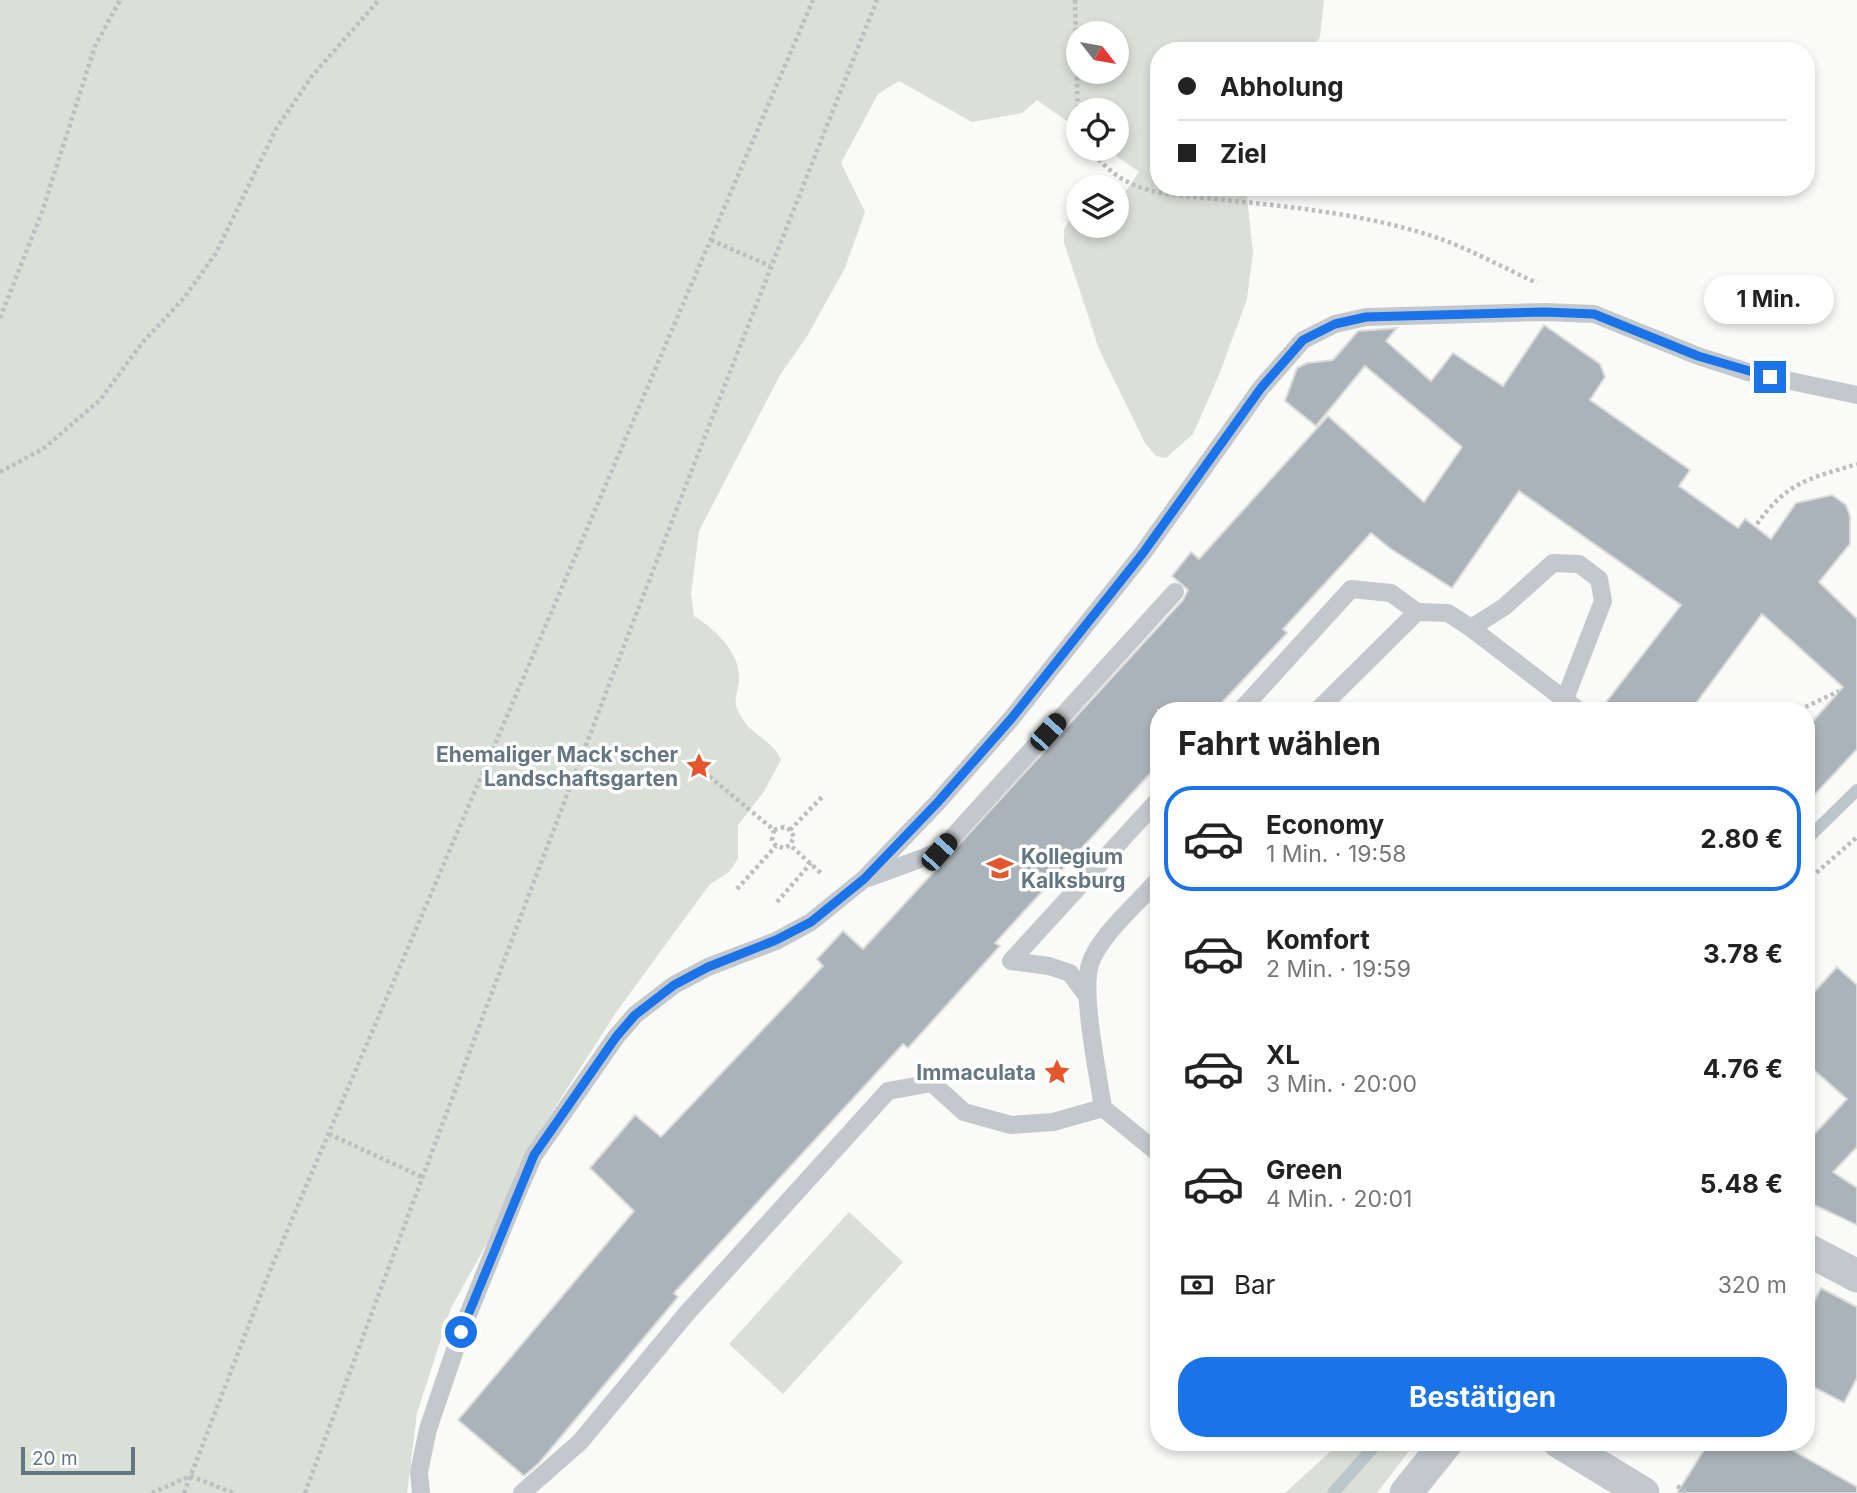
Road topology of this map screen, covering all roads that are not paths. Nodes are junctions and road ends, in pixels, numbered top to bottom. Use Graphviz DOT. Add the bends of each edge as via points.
graph roads {
  1 [pos="1857,395"];
  2 [pos="1175,592"];
  3 [pos="1417,612"];
  4 [pos="1471,628"];
  5 [pos="1248,702"];
  6 [pos="1326,702"];
  7 [pos="1568,702"];
  8 [pos="1573,702"];
  9 [pos="1150,809"];
  10 [pos="864,879"];
  11 [pos="1150,889"];
  12 [pos="1087,996"];
  13 [pos="1103,1108"];
  14 [pos="1150,1146"];
  15 [pos="1815,1254"];
  16 [pos="1857,1276"];
  17 [pos="1440,1451"];
  18 [pos="1574,1451"];
  19 [pos="421,1493"];
  20 [pos="522,1493"];
  21 [pos="1406,1493"];
  22 [pos="1643,1493"];
  1 -- 10 [label="lane" via="1735,368 1594,314 1366,317 1318,331 1296,347 1261,388 1143,553 1011,719"];
  2 -- 10 [label="lane" via="939,852"];
  3 -- 4 [label="lane" via="1448,614"];
  3 -- 5 [label="lane" via="1391,593 1351,589"];
  3 -- 6 [label="lane"];
  4 -- 7 [label="lane"];
  4 -- 8 [label="lane" via="1504,607 1553,563 1579,564 1599,579 1603,601"];
  9 -- 12 [label="lane" via="1011,961 1070,973"];
  10 -- 19 [label="lane" via="811,922 674,985 635,1015 588,1075 534,1155 461,1332 422,1451"];
  11 -- 12 [label="lane" via="1102,942 1090,963"];
  12 -- 13 [label="lane"];
  13 -- 14 [label="lane"];
  13 -- 20 [label="lane" via="1052,1122 1011,1125 964,1112 932,1083 888,1091 687,1313 580,1442"];
  15 -- 16 [label="street"];
  17 -- 21 [label="street"];
  18 -- 22 [label="street"];
}
